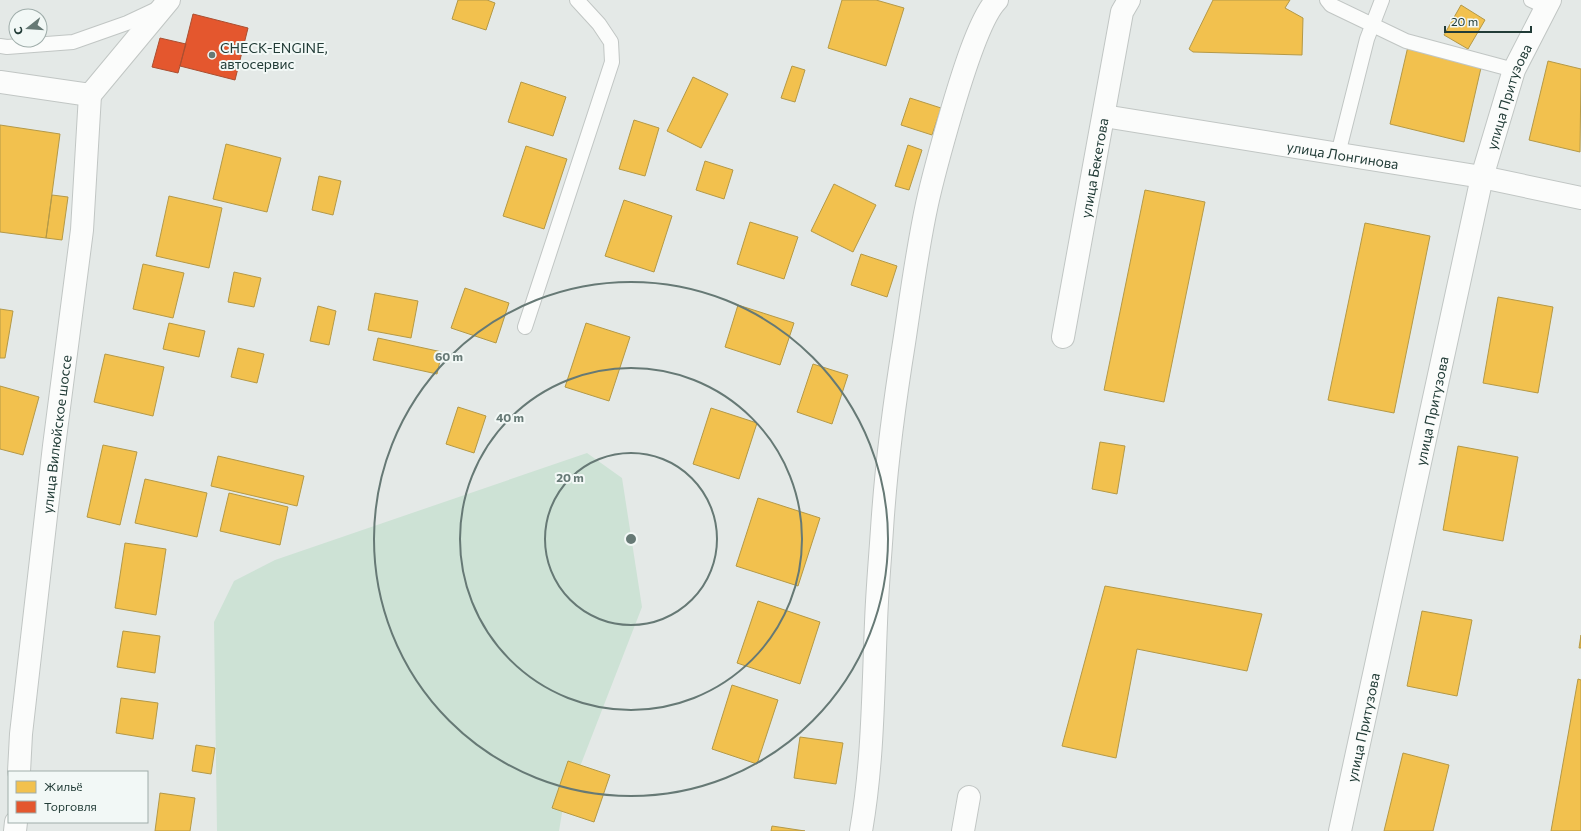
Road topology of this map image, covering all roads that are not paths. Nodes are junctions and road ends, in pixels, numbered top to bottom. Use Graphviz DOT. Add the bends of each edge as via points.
graph roads {
  1 [pos="577,0"];
  2 [pos="997,0"];
  3 [pos="1128,0"];
  4 [pos="1327,0"];
  5 [pos="1382,0"];
  6 [pos="1542,2"];
  7 [pos="166,3"];
  8 [pos="1371,25"];
  9 [pos="0,46"];
  10 [pos="1514,70"];
  11 [pos="0,82"];
  12 [pos="90,96"];
  13 [pos="1104,116"];
  14 [pos="1338,154"];
  15 [pos="1482,177"];
  16 [pos="1581,198"];
  17 [pos="525,327"];
  18 [pos="1063,337"];
  19 [pos="19,771"];
  20 [pos="969,797"];
  21 [pos="861,831"];
  22 [pos="963,831"];
  23 [pos="1340,831"];
  1 -- 17 [label="lane" via="611,42 612,62"];
  2 -- 21 [label="street" via="991,6 978,35 958,89 927,206 914,278 892,421 882,526 868,785"];
  3 -- 13 [label="street, улица Бекетова" via="1122,12"];
  4 -- 8 [label="lane" via="1331,5"];
  5 -- 8 [label="lane"];
  6 -- 10 [label="street, улица Притузова"];
  7 -- 9 [label="lane" via="127,23 74,42"];
  7 -- 12 [label="street"];
  8 -- 10 [label="lane" via="1421,46"];
  8 -- 14 [label="lane"];
  10 -- 15 [label="street, улица Притузова"];
  11 -- 12 [label="street"];
  12 -- 19 [label="street, улица Вилюйское шоссе" via="82,230 54,446 21,734"];
  13 -- 14 [label="street, улица Лонгинова"];
  13 -- 18 [label="street, улица Бекетова"];
  14 -- 15 [label="street, улица Лонгинова"];
  15 -- 16 [label="street, улица Лонгинова"];
  15 -- 23 [label="street, улица Притузова"];
  20 -- 22 [label="street"];
}
